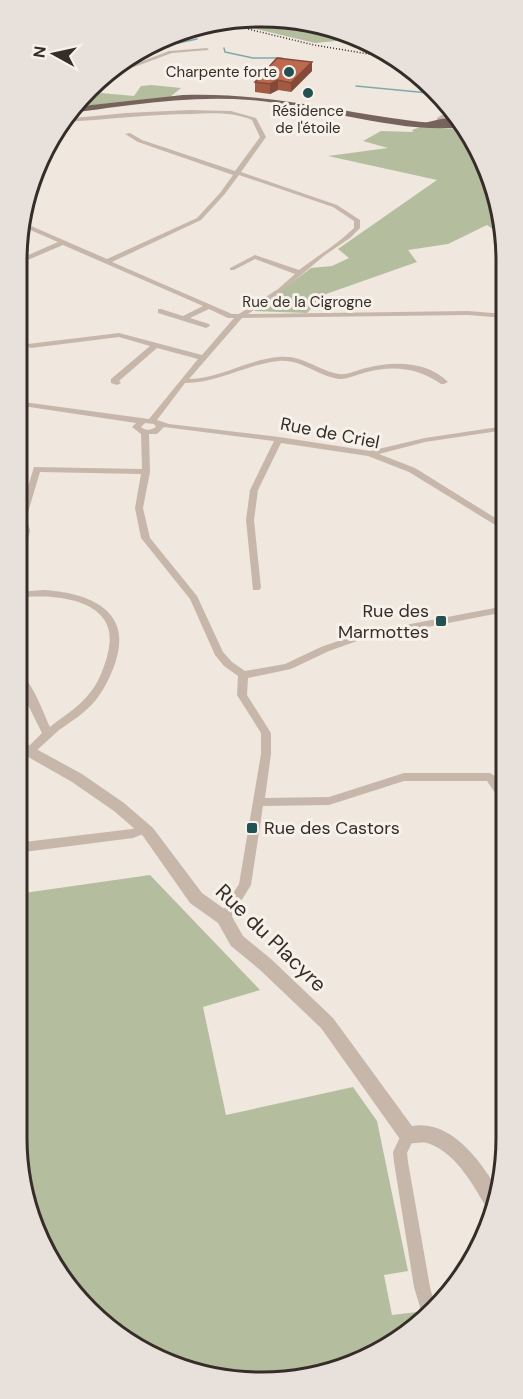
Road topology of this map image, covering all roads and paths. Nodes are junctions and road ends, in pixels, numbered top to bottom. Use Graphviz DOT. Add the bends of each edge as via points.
graph roads {
  1 [pos="207,49"];
  2 [pos="129,68"];
  3 [pos="113,105"];
  4 [pos="84,108"];
  5 [pos="82,111"];
  6 [pos="74,120"];
  7 [pos="448,121"];
  8 [pos="128,134"];
  9 [pos="238,173"];
  10 [pos="30,228"];
  11 [pos="62,243"];
  12 [pos="27,258"];
  13 [pos="106,262"];
  14 [pos="232,269"];
  15 [pos="300,273"];
  16 [pos="209,306"];
  17 [pos="161,311"];
  18 [pos="240,316"];
  19 [pos="496,316"];
  20 [pos="182,319"];
  21 [pos="206,326"];
  22 [pos="156,345"];
  23 [pos="31,346"];
  24 [pos="203,358"];
  25 [pos="183,381"];
  26 [pos="444,382"];
  27 [pos="117,383"];
  28 [pos="27,405"];
  29 [pos="87,414"];
  30 [pos="151,421"];
  31 [pos="496,429"];
  32 [pos="204,430"];
  33 [pos="146,432"];
  34 [pos="279,439"];
  35 [pos="370,454"];
  36 [pos="146,472"];
  37 [pos="27,500"];
  38 [pos="496,522"];
  39 [pos="256,588"];
  40 [pos="27,595"];
  41 [pos="496,611"];
  42 [pos="243,675"];
  43 [pos="27,689"];
  44 [pos="48,734"];
  45 [pos="27,747"];
  46 [pos="31,749"];
  47 [pos="496,786"];
  48 [pos="256,802"];
  49 [pos="144,829"];
  50 [pos="27,847"];
  51 [pos="224,918"];
  52 [pos="408,1136"];
  53 [pos="489,1193"];
  54 [pos="427,1303"];
  1 -- 2 [label="street" via="171,52"];
  3 -- 4 [label="main road"];
  3 -- 5 [label="street"];
  3 -- 7 [label="main road" via="238,97 408,122"];
  6 -- 9 [label="street" via="141,113 242,114 254,119 263,137"];
  8 -- 9 [label="street"];
  9 -- 13 [label="street" via="199,219"];
  9 -- 15 [label="street" via="335,206 357,220 357,228 348,237"];
  10 -- 11 [label="street, Rue de la Cigrogne"];
  11 -- 12 [label="street"];
  11 -- 13 [label="street, Rue de la Cigrogne"];
  13 -- 16 [label="street, Rue de la Cigrogne"];
  14 -- 15 [label="street" via="255,257"];
  15 -- 18 [label="street"];
  16 -- 18 [label="street, Rue de la Cigrogne"];
  16 -- 20 [label="street"];
  17 -- 20 [label="street"];
  18 -- 19 [label="street, Rue de la Cigrogne"];
  18 -- 24 [label="street"];
  20 -- 21 [label="street"];
  22 -- 23 [label="street" via="120,335"];
  22 -- 24 [label="street"];
  22 -- 27 [label="street" via="114,381"];
  24 -- 25 [label="street"];
  25 -- 26 [label="street" via="228,374 280,359 301,360 340,377 367,369 422,369"];
  25 -- 30 [label="street"];
  28 -- 29 [label="street, Rue de Criel"];
  29 -- 30 [label="street, Rue de Criel"];
  29 -- 33 [label="street, Rue de Criel"];
  30 -- 32 [label="street, Rue de Criel"];
  30 -- 33 [label="street" via="160,427"];
  30 -- 33 [label="street" via="137,425"];
  31 -- 35 [label="street" via="425,440"];
  32 -- 33 [label="street, Rue de Criel"];
  32 -- 34 [label="street, Rue de Criel"];
  33 -- 36 [label="street"];
  34 -- 35 [label="street, Rue de Criel"];
  34 -- 39 [label="street" via="254,490 249,520"];
  35 -- 38 [label="street, Rue de Criel" via="412,471"];
  36 -- 37 [label="street" via="37,469"];
  36 -- 42 [label="street" via="139,508 146,538 194,598 219,652"];
  40 -- 44 [label="street" via="78,596 106,615 116,633 113,655 98,689 84,706"];
  41 -- 42 [label="street" via="358,637 287,667"];
  42 -- 48 [label="street" via="242,696 266,733"];
  43 -- 44 [label="street"];
  44 -- 46 [label="street"];
  45 -- 46 [label="street, Rue du Placyre"];
  46 -- 49 [label="street, Rue du Placyre" via="119,807"];
  47 -- 48 [label="street" via="490,777 404,777 329,801"];
  48 -- 51 [label="street" via="245,885"];
  49 -- 50 [label="street"];
  49 -- 51 [label="street, Rue du Placyre" via="196,898"];
  51 -- 52 [label="street, Rue du Placyre" via="237,941 327,1023"];
  52 -- 53 [label="street" via="425,1134 454,1149"];
  52 -- 54 [label="street" via="400,1152 401,1162"];
}
